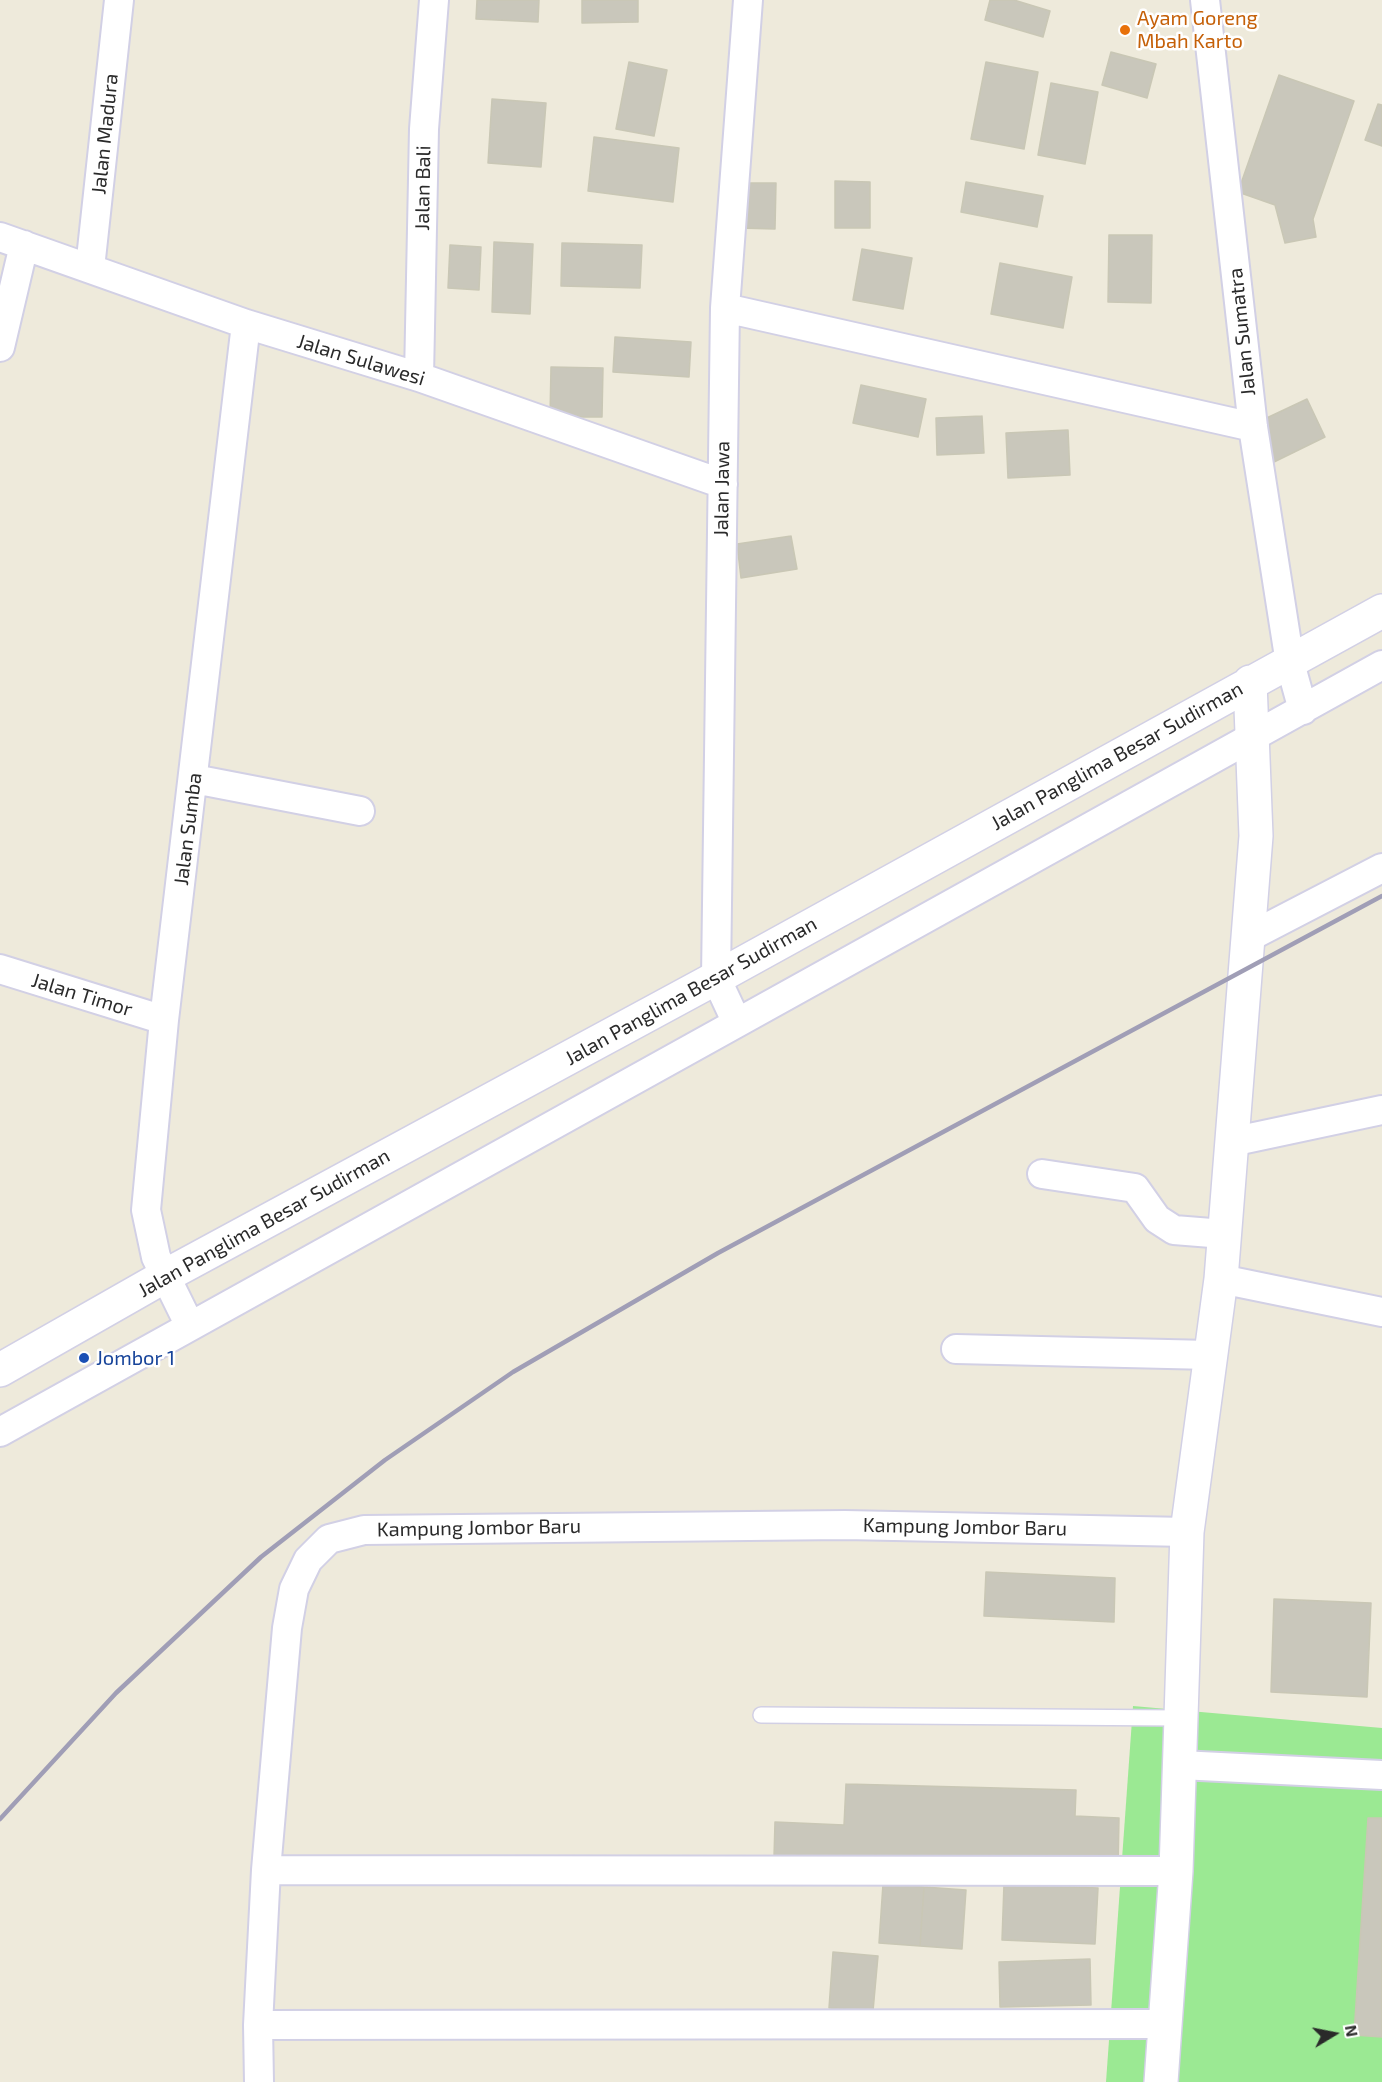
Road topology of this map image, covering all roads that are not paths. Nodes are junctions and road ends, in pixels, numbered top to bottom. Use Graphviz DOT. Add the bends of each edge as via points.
graph roads {
  1 [pos="119,0"];
  2 [pos="434,0"];
  3 [pos="748,0"];
  4 [pos="1205,0"];
  5 [pos="12,241"];
  6 [pos="90,268"];
  7 [pos="725,308"];
  8 [pos="246,324"];
  9 [pos="0,347"];
  10 [pos="419,377"];
  11 [pos="1253,427"];
  12 [pos="723,484"];
  13 [pos="1382,611"];
  14 [pos="1290,663"];
  15 [pos="1382,665"];
  16 [pos="1250,682"];
  17 [pos="1303,710"];
  18 [pos="1253,736"];
  19 [pos="194,779"];
  20 [pos="360,811"];
  21 [pos="1382,868"];
  22 [pos="1249,937"];
  23 [pos="0,969"];
  24 [pos="716,978"];
  25 [pos="164,1020"];
  26 [pos="737,1023"];
  27 [pos="1382,1110"];
  28 [pos="1231,1142"];
  29 [pos="1042,1174"];
  30 [pos="1224,1234"];
  31 [pos="165,1276"];
  32 [pos="1221,1279"];
  33 [pos="1382,1312"];
  34 [pos="190,1326"];
  35 [pos="956,1349"];
  36 [pos="1210,1355"];
  37 [pos="0,1370"];
  38 [pos="0,1432"];
  39 [pos="1187,1532"];
  40 [pos="761,1715"];
  41 [pos="1180,1718"];
  42 [pos="1180,1766"];
  43 [pos="1382,1775"];
  44 [pos="266,1870"];
  45 [pos="1176,1871"];
  46 [pos="1165,2024"];
  47 [pos="258,2025"];
  48 [pos="259,2082"];
  49 [pos="1161,2082"];
  1 -- 6 [label="street, Jalan Madura"];
  2 -- 10 [label="street, Jalan Bali" via="424,129"];
  3 -- 7 [label="street, Jalan Jawa"];
  4 -- 11 [label="street, Jalan Sumatra"];
  5 -- 6 [label="street, Jalan Sulawesi"];
  5 -- 9 [label="street"];
  6 -- 8 [label="street, Jalan Sulawesi"];
  7 -- 11 [label="street"];
  7 -- 12 [label="street, Jalan Jawa"];
  8 -- 10 [label="street, Jalan Sulawesi"];
  8 -- 19 [label="street, Jalan Sumba"];
  10 -- 12 [label="street, Jalan Sulawesi"];
  11 -- 14 [label="street, Jalan Sumatra"];
  12 -- 24 [label="street, Jalan Jawa"];
  13 -- 14 [label="main road, Jalan Panglima Besar Sudirman"];
  14 -- 16 [label="main road, Jalan Panglima Besar Sudirman"];
  14 -- 17 [label="street, Jalan Sumatra"];
  15 -- 17 [label="street"];
  16 -- 18 [label="main road"];
  16 -- 24 [label="main road, Jalan Panglima Besar Sudirman"];
  17 -- 18 [label="street"];
  18 -- 22 [label="main road" via="1256,836"];
  18 -- 26 [label="street"];
  19 -- 20 [label="street"];
  19 -- 25 [label="street, Jalan Sumba"];
  21 -- 22 [label="street"];
  22 -- 28 [label="main road"];
  23 -- 25 [label="street, Jalan Timor"];
  24 -- 26 [label="street"];
  24 -- 31 [label="main road, Jalan Panglima Besar Sudirman"];
  25 -- 31 [label="street, Jalan Sumba" via="146,1210 149,1234"];
  26 -- 34 [label="street"];
  27 -- 28 [label="street"];
  28 -- 30 [label="main road"];
  29 -- 30 [label="street" via="1135,1188 1157,1219 1174,1230"];
  30 -- 32 [label="main road"];
  31 -- 34 [label="street, Jalan Sumba"];
  31 -- 37 [label="main road, Jalan Panglima Besar Sudirman"];
  32 -- 33 [label="street"];
  32 -- 36 [label="main road"];
  34 -- 38 [label="street"];
  35 -- 36 [label="street"];
  36 -- 39 [label="main road"];
  39 -- 41 [label="main road"];
  39 -- 44 [label="street, Kampung Jombor Baru" via="833,1525 363,1530 329,1539 308,1560 294,1589 287,1628"];
  40 -- 41 [label="lane"];
  41 -- 42 [label="main road"];
  42 -- 43 [label="street"];
  42 -- 45 [label="main road"];
  44 -- 45 [label="street"];
  44 -- 47 [label="street, Kampung Jombor Baru"];
  45 -- 46 [label="main road"];
  46 -- 47 [label="street"];
  46 -- 49 [label="main road"];
  47 -- 48 [label="street, Kampung Jombor Baru"];
}
